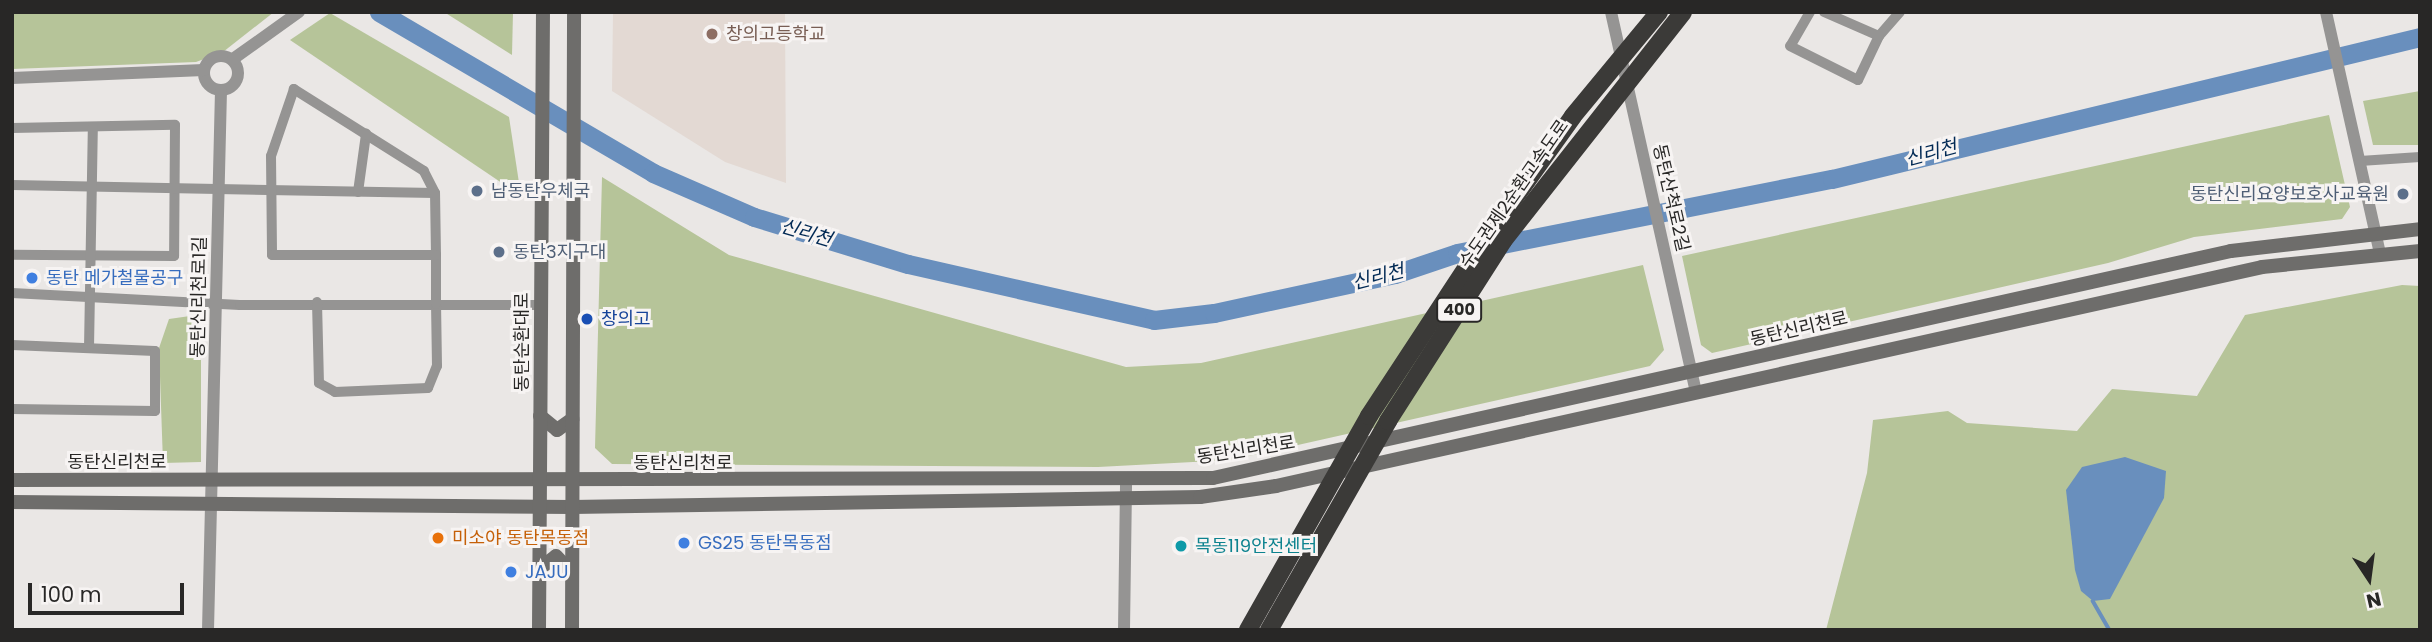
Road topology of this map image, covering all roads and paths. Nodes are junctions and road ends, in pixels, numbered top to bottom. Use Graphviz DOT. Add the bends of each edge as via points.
graph roads {
  1 [pos="299,12"];
  2 [pos="543,12"];
  3 [pos="574,12"];
  4 [pos="1611,12"];
  5 [pos="1659,12"];
  6 [pos="1683,12"];
  7 [pos="1810,12"];
  8 [pos="1824,12"];
  9 [pos="1900,12"];
  10 [pos="2326,12"];
  11 [pos="1878,36"];
  12 [pos="233,59"];
  13 [pos="204,70"];
  14 [pos="12,78"];
  15 [pos="221,90"];
  16 [pos="93,127"];
  17 [pos="12,128"];
  18 [pos="366,134"];
  19 [pos="2420,157"];
  20 [pos="2360,161"];
  21 [pos="12,185"];
  22 [pos="92,187"];
  23 [pos="174,188"];
  24 [pos="217,189"];
  25 [pos="272,190"];
  26 [pos="358,192"];
  27 [pos="435,193"];
  28 [pos="2420,229"];
  29 [pos="2376,231"];
  30 [pos="2420,251"];
  31 [pos="2380,253"];
  32 [pos="12,255"];
  33 [pos="436,255"];
  34 [pos="91,256"];
  35 [pos="91,292"];
  36 [pos="12,293"];
  37 [pos="217,299"];
  38 [pos="317,302"];
  39 [pos="436,304"];
  40 [pos="541,305"];
  41 [pos="12,345"];
  42 [pos="89,348"];
  43 [pos="1748,360"];
  44 [pos="1692,373"];
  45 [pos="1755,379"];
  46 [pos="1637,385"];
  47 [pos="1696,393"];
  48 [pos="1644,404"];
  49 [pos="12,409"];
  50 [pos="540,416"];
  51 [pos="573,419"];
  52 [pos="1063,479"];
  53 [pos="1194,479"];
  54 [pos="12,480"];
  55 [pos="1126,480"];
  56 [pos="212,482"];
  57 [pos="651,482"];
  58 [pos="469,483"];
  59 [pos="540,483"];
  60 [pos="572,483"];
  61 [pos="1191,498"];
  62 [pos="1126,500"];
  63 [pos="1060,501"];
  64 [pos="12,502"];
  65 [pos="211,504"];
  66 [pos="469,506"];
  67 [pos="651,506"];
  68 [pos="540,507"];
  69 [pos="572,508"];
  70 [pos="540,569"];
  71 [pos="572,573"];
  72 [pos="208,630"];
  73 [pos="539,630"];
  74 [pos="572,630"];
  75 [pos="1124,630"];
  76 [pos="1248,630"];
  77 [pos="1269,630"];
  1 -- 12 [label="street"];
  2 -- 40 [label="main road, 동탄순환대로"];
  3 -- 51 [label="main road"];
  4 -- 44 [label="street, 동탄산척로2길"];
  5 -- 76 [label="highway, 수도권제2순환고속도로 / 400, bridge" via="1573,116 1476,253 1368,416"];
  6 -- 77 [label="highway, 수도권제2순환고속도로 / 400, bridge" via="1503,241 1388,421"];
  7 -- 11 [label="street" via="1790,46 1858,80"];
  8 -- 11 [label="street"];
  9 -- 11 [label="street"];
  10 -- 20 [label="street"];
  12 -- 13 [label="street" via="213,57"];
  12 -- 15 [label="street, 동탄신리천로1길" via="238,79"];
  13 -- 14 [label="street"];
  13 -- 15 [label="street" via="206,82"];
  15 -- 24 [label="street, 동탄신리천로1길"];
  16 -- 17 [label="street"];
  16 -- 22 [label="street"];
  16 -- 23 [label="street" via="175,125"];
  18 -- 25 [label="street" via="294,89 274,144"];
  18 -- 26 [label="street"];
  18 -- 27 [label="street" via="424,171"];
  19 -- 20 [label="street"];
  20 -- 29 [label="street"];
  21 -- 22 [label="street"];
  22 -- 23 [label="street"];
  22 -- 34 [label="street"];
  23 -- 24 [label="street"];
  23 -- 34 [label="street" via="174,256"];
  24 -- 25 [label="street"];
  24 -- 37 [label="street, 동탄신리천로1길"];
  25 -- 26 [label="street"];
  25 -- 33 [label="street" via="272,255"];
  26 -- 27 [label="street"];
  27 -- 33 [label="street"];
  28 -- 29 [label="main road, 동탄신리천로"];
  29 -- 31 [label="street"];
  29 -- 43 [label="main road, 동탄신리천로" via="2231,251"];
  30 -- 31 [label="main road"];
  31 -- 45 [label="main road" via="2262,267"];
  32 -- 34 [label="street"];
  33 -- 39 [label="street"];
  34 -- 35 [label="street"];
  35 -- 36 [label="street"];
  35 -- 37 [label="street"];
  35 -- 42 [label="street"];
  37 -- 38 [label="street"];
  37 -- 56 [label="street, 동탄신리천로1길"];
  38 -- 39 [label="street"];
  38 -- 39 [label="street" via="319,383 335,392 394,393 428,388 437,366"];
  39 -- 40 [label="street"];
  40 -- 50 [label="main road, 동탄순환대로"];
  41 -- 42 [label="street"];
  42 -- 49 [label="street" via="155,351 155,411"];
  43 -- 44 [label="main road, 동탄신리천로"];
  43 -- 45 [label="main road" via="1744,371"];
  44 -- 46 [label="main road, 동탄신리천로"];
  44 -- 47 [label="street, 동탄산척로2길"];
  45 -- 47 [label="main road"];
  46 -- 48 [label="main road" via="1647,392"];
  46 -- 53 [label="main road, 동탄신리천로" via="1257,471"];
  47 -- 48 [label="main road"];
  48 -- 61 [label="main road" via="1276,486"];
  50 -- 51 [label="main road" via="556,430"];
  50 -- 59 [label="main road, 동탄순환대로"];
  51 -- 60 [label="main road"];
  52 -- 55 [label="main road, 동탄신리천로"];
  52 -- 57 [label="main road, 동탄신리천로"];
  52 -- 63 [label="main road" via="1074,492"];
  53 -- 55 [label="main road, 동탄신리천로"];
  53 -- 61 [label="main road" via="1182,488"];
  54 -- 56 [label="main road, 동탄신리천로"];
  55 -- 62 [label="street"];
  56 -- 58 [label="main road, 동탄신리천로"];
  56 -- 65 [label="street, 동탄신리천로1길"];
  57 -- 60 [label="main road, 동탄신리천로"];
  57 -- 67 [label="main road" via="640,494"];
  58 -- 59 [label="main road, 동탄신리천로"];
  58 -- 66 [label="main road" via="482,493"];
  59 -- 60 [label="main road, 동탄신리천로"];
  59 -- 68 [label="main road, 동탄순환대로"];
  60 -- 69 [label="main road"];
  61 -- 62 [label="main road"];
  62 -- 63 [label="main road"];
  62 -- 75 [label="street"];
  63 -- 67 [label="main road"];
  64 -- 65 [label="main road"];
  65 -- 66 [label="main road"];
  65 -- 72 [label="street, 동탄신리천로1길"];
  66 -- 68 [label="main road"];
  67 -- 69 [label="main road"];
  68 -- 69 [label="main road"];
  68 -- 70 [label="main road, 동탄순환대로"];
  69 -- 71 [label="main road"];
  70 -- 71 [label="main road" via="556,556"];
  70 -- 73 [label="main road, 동탄순환대로"];
  71 -- 74 [label="main road"];
}
